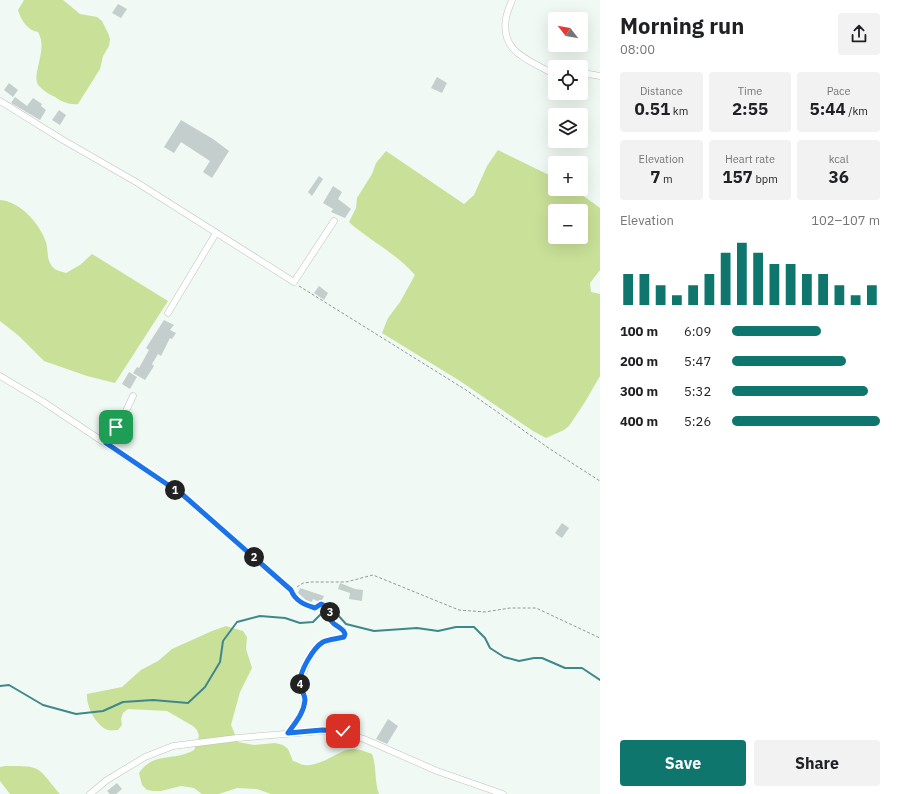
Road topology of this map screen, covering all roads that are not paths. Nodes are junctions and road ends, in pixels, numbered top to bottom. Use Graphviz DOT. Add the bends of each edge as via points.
graph roads {
  1 [pos="512,0"];
  2 [pos="548,70"];
  3 [pos="588,75"];
  4 [pos="600,76"];
  5 [pos="0,101"];
  6 [pos="334,221"];
  7 [pos="216,233"];
  8 [pos="168,312"];
  9 [pos="0,376"];
  10 [pos="133,396"];
  11 [pos="106,443"];
  12 [pos="288,733"];
  13 [pos="90,794"];
  14 [pos="503,794"];
  1 -- 2 [label="street" via="506,18 506,35 511,47 526,59"];
  3 -- 4 [label="street"];
  5 -- 7 [label="street"];
  6 -- 7 [label="street" via="294,282"];
  7 -- 8 [label="street"];
  9 -- 11 [label="street"];
  10 -- 11 [label="street"];
  11 -- 12 [label="street" via="183,495 291,590 293,596 302,603 315,608 321,604 328,606 331,610 331,622 343,629 344,637 324,642 310,656 300,681 305,697 303,708"];
  12 -- 13 [label="street" via="173,746 145,757 107,780"];
  12 -- 14 [label="street" via="343,731"];
}
